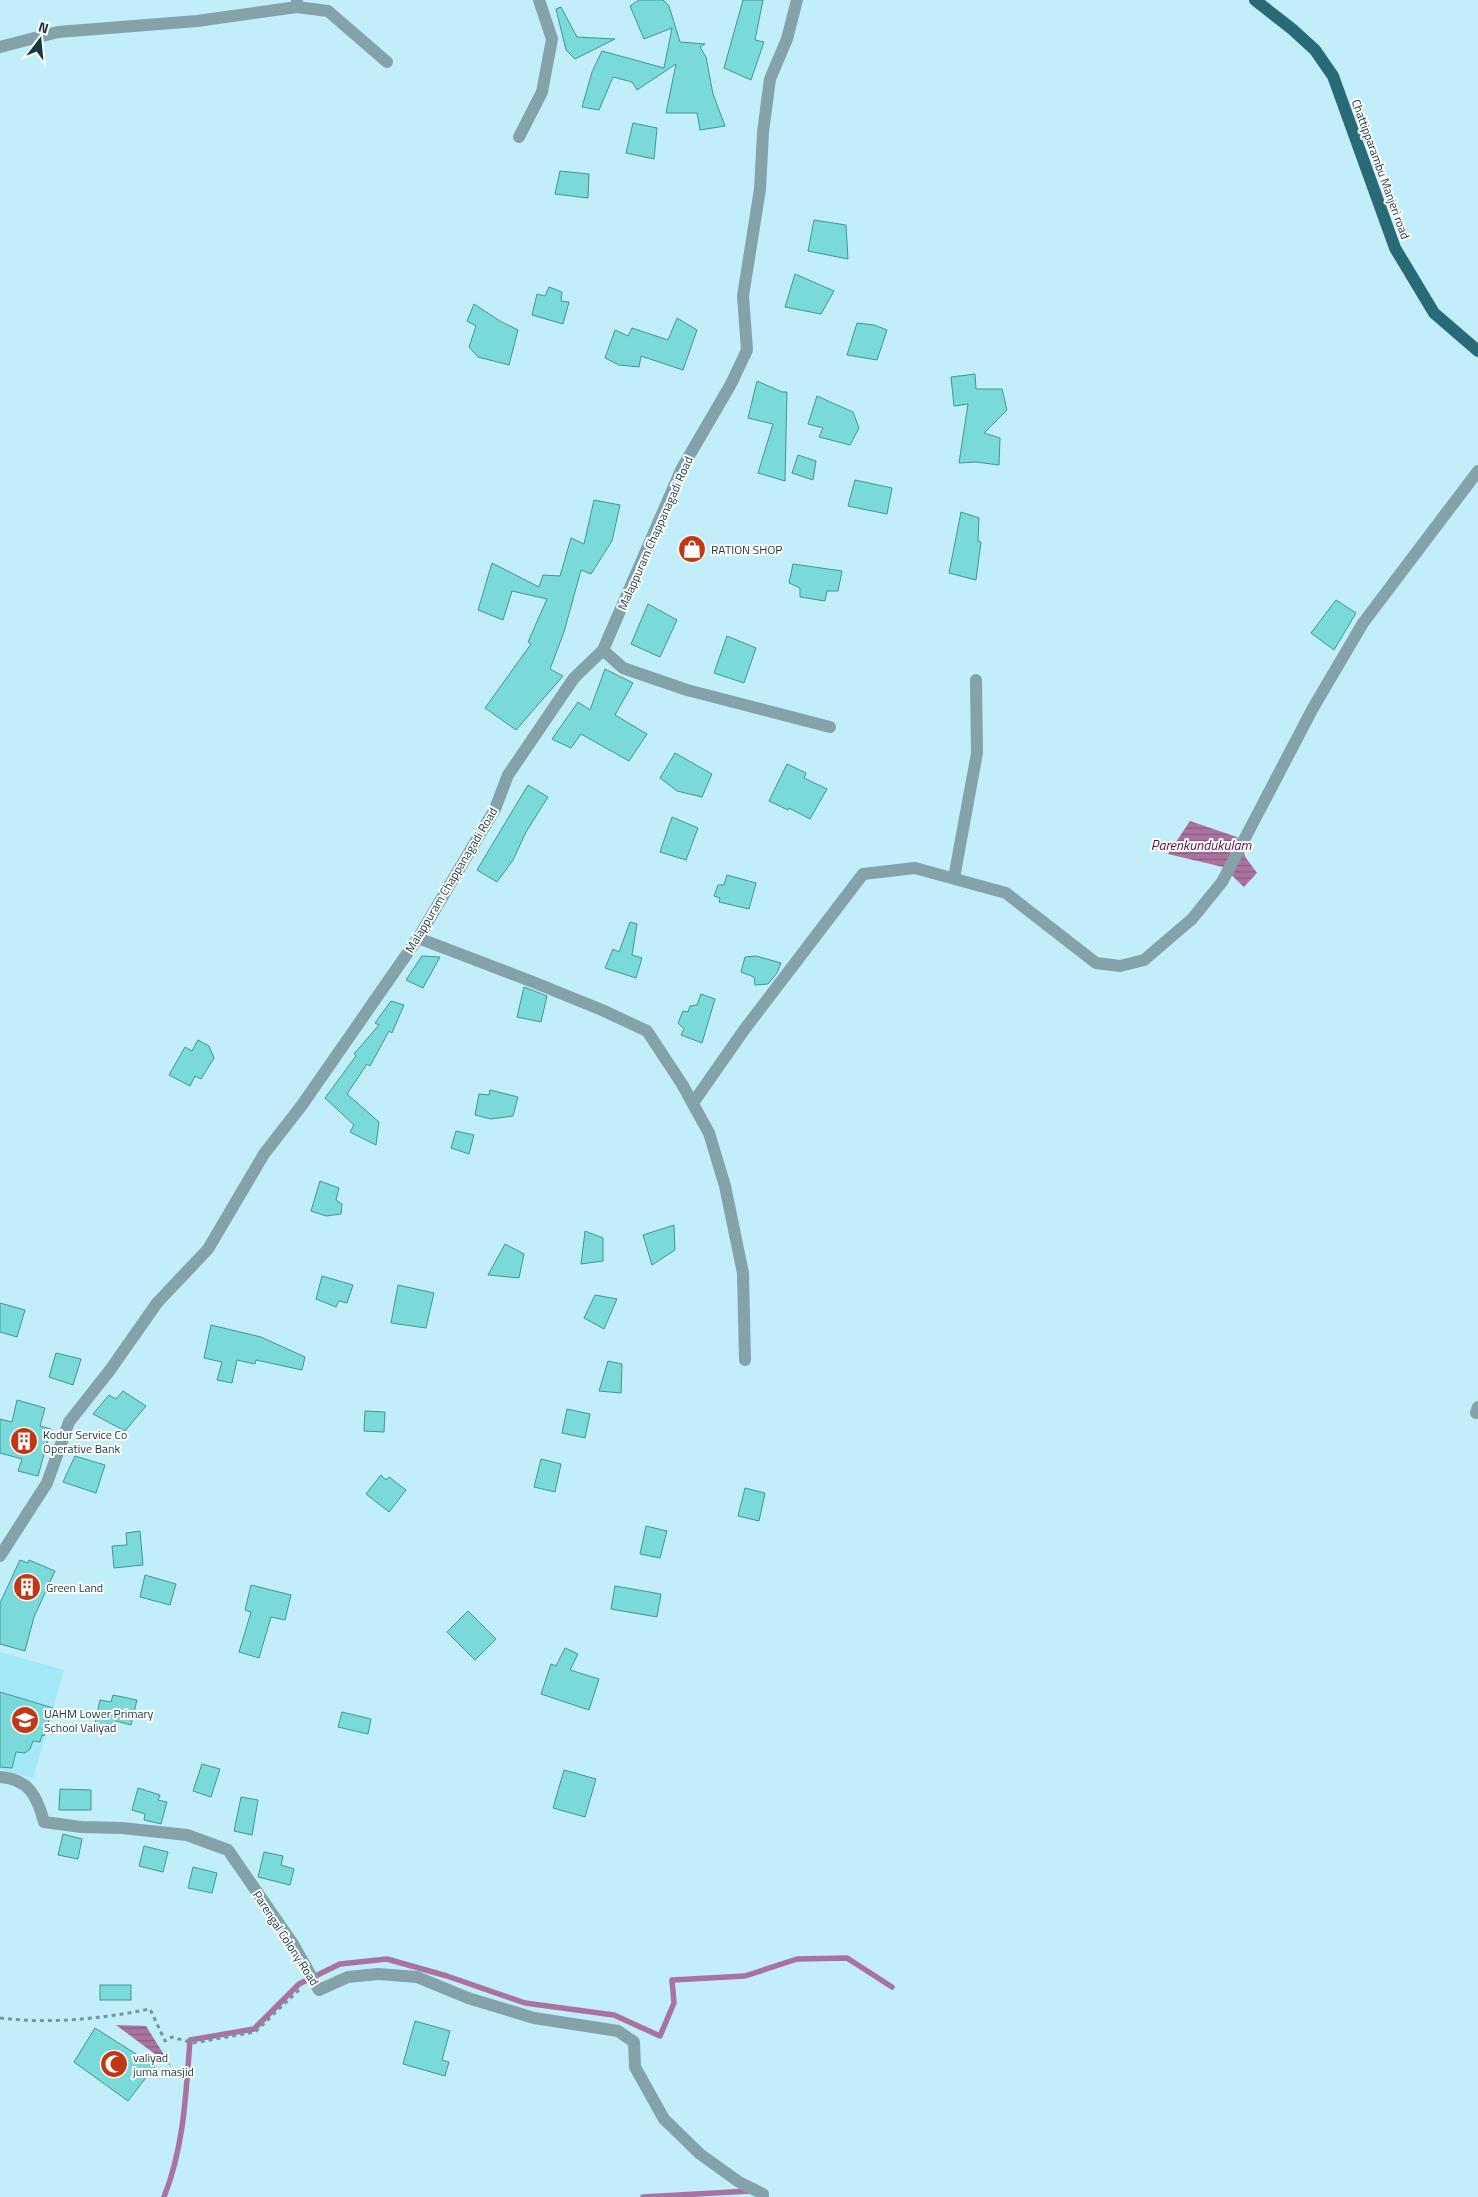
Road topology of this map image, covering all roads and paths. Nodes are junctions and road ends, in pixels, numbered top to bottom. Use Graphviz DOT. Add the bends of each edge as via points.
graph roads {
  1 [pos="539,0"];
  2 [pos="797,0"];
  3 [pos="1255,0"];
  4 [pos="297,3"];
  5 [pos="0,47"];
  6 [pos="387,62"];
  7 [pos="519,136"];
  8 [pos="1478,351"];
  9 [pos="1478,471"];
  10 [pos="603,650"];
  11 [pos="976,680"];
  12 [pos="830,727"];
  13 [pos="954,878"];
  14 [pos="418,938"];
  15 [pos="693,1103"];
  16 [pos="745,1360"];
  17 [pos="4,1540"];
  18 [pos="0,1556"];
  19 [pos="0,1777"];
  20 [pos="314,1981"];
  21 [pos="0,2018"];
  22 [pos="763,2197"];
  1 -- 7 [label="street" via="552,40 542,92"];
  2 -- 10 [label="street, Malappuram Chappanagadi Road" via="787,38 770,80 760,189 743,296 747,350 682,468"];
  3 -- 8 [label="main road, Chattipparambu Manjeri road" via="1315,50 1333,76 1395,248 1434,313"];
  4 -- 5 [label="street" via="197,21 58,32"];
  4 -- 6 [label="street" via="328,11"];
  9 -- 13 [label="street" via="1363,624 1313,708 1222,882 1192,919 1144,960 1120,966 1096,963 1006,893"];
  10 -- 12 [label="street" via="623,668 687,690"];
  10 -- 14 [label="street, Malappuram Chappanagadi Road" via="574,678 508,775 495,809"];
  11 -- 13 [label="street" via="978,753"];
  13 -- 15 [label="street" via="915,868 864,874 744,1030"];
  14 -- 15 [label="street" via="568,996 647,1031"];
  14 -- 17 [label="street, Malappuram Chappanagadi Road" via="264,1154 208,1249 157,1303 69,1422 47,1483"];
  15 -- 16 [label="street" via="709,1133 725,1186 743,1273"];
  17 -- 18 [label="street, Malappuram Chappanagadi Road"];
  19 -- 20 [label="street, Parengal Colony Road" via="24,1782 38,1801 44,1822 187,1835 228,1850 293,1944"];
  20 -- 21 [label="path" via="298,1989 255,2032 193,2043 172,2037 165,2041 150,2010 84,2019 23,2021"];
  20 -- 22 [label="street, Parengal Colony Road" via="319,1990 348,1977 378,1974 417,1977 468,1998 534,2018 618,2031 634,2042 635,2067 664,2119 700,2154"];
}
